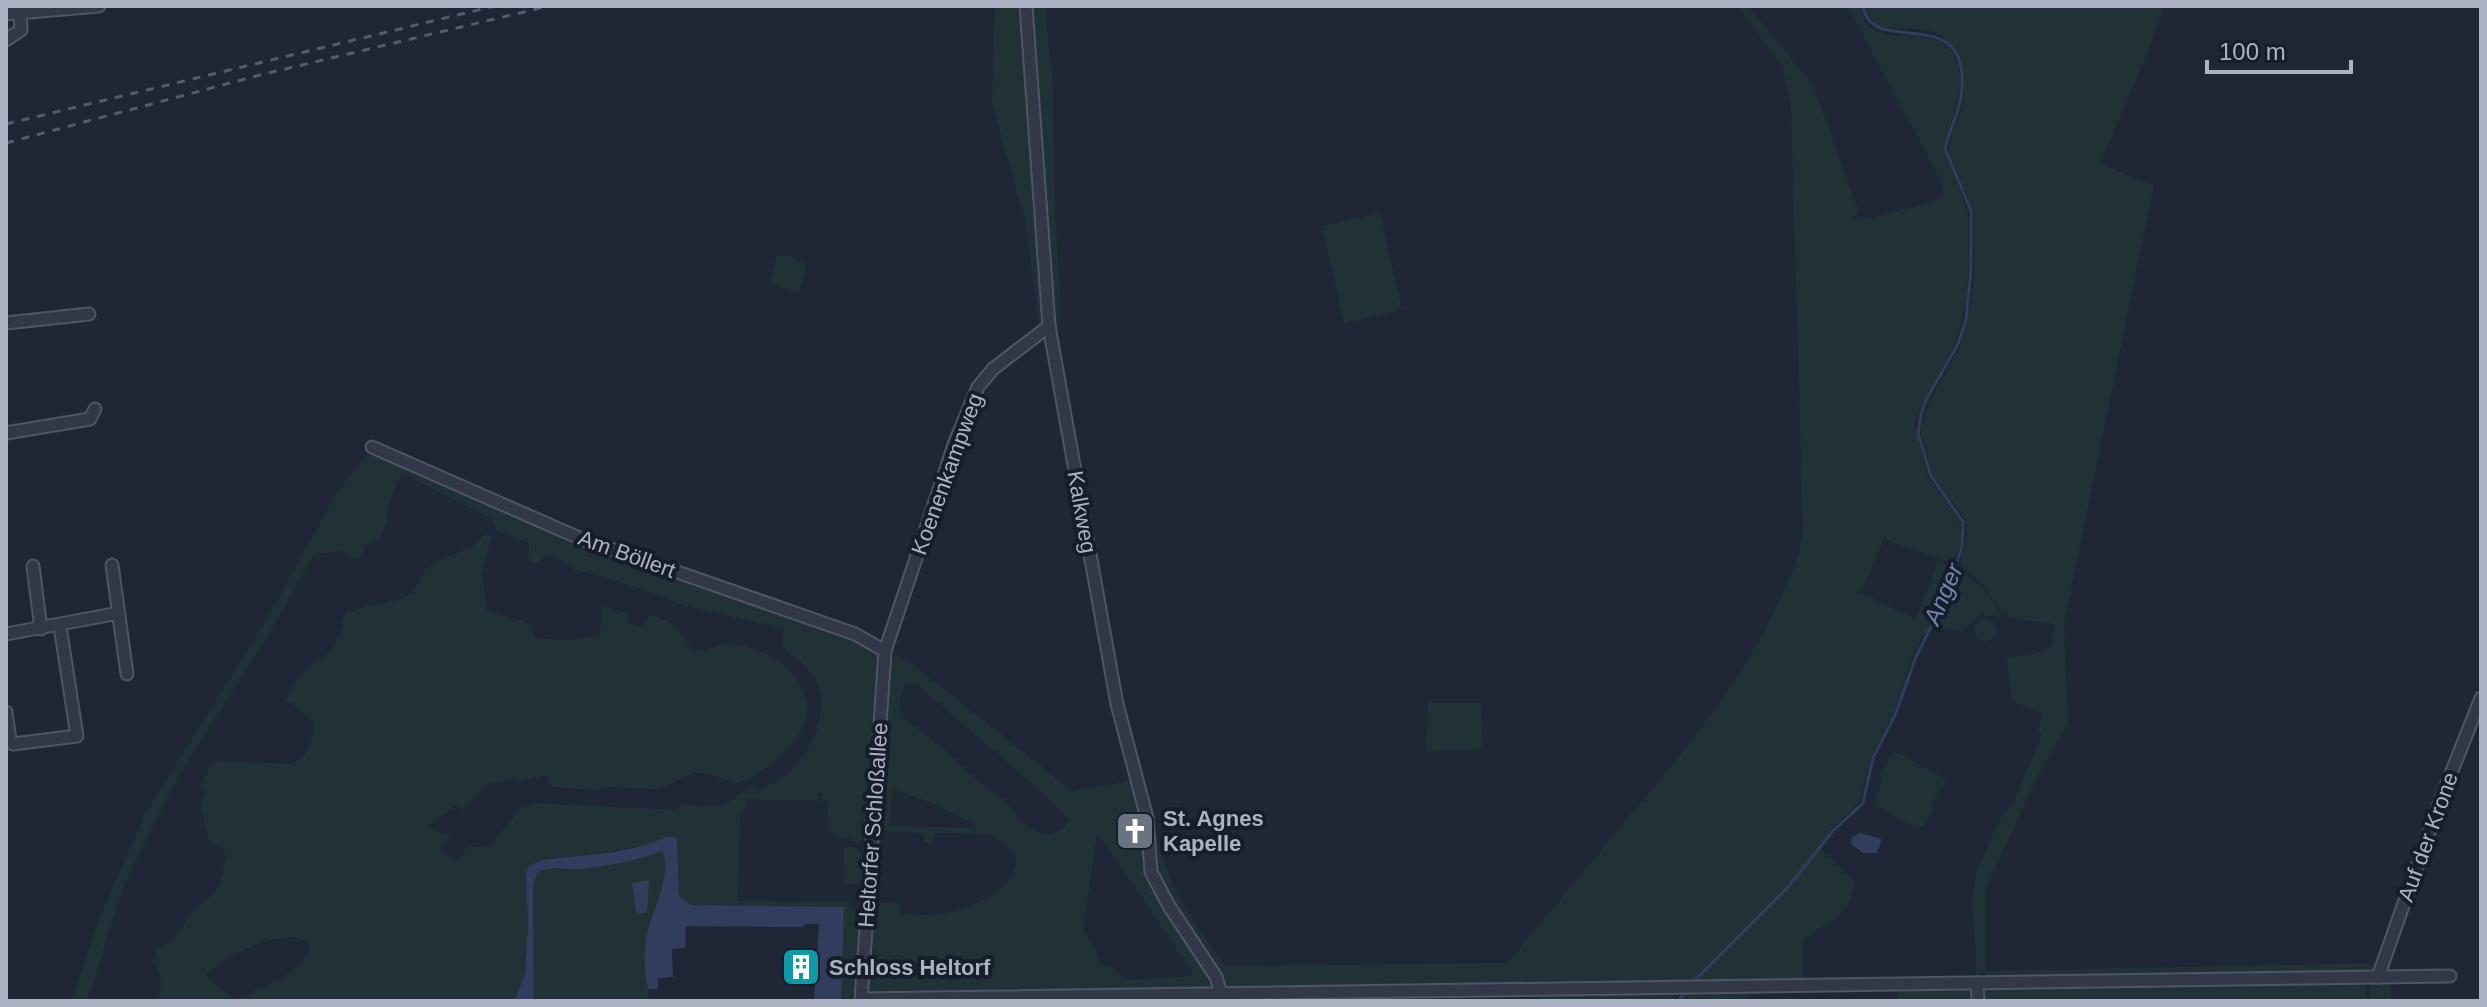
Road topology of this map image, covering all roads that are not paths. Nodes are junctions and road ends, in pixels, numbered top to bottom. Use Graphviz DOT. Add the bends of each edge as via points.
graph roads {
  1 [pos="99,6"];
  2 [pos="1026,6"];
  3 [pos="6,14"];
  4 [pos="20,15"];
  5 [pos="6,40"];
  6 [pos="89,314"];
  7 [pos="6,323"];
  8 [pos="1049,326"];
  9 [pos="95,409"];
  10 [pos="6,433"];
  11 [pos="372,447"];
  12 [pos="112,565"];
  13 [pos="33,566"];
  14 [pos="119,613"];
  15 [pos="60,626"];
  16 [pos="41,629"];
  17 [pos="6,634"];
  18 [pos="885,651"];
  19 [pos="127,674"];
  20 [pos="2481,698"];
  21 [pos="6,712"];
  22 [pos="2450,976"];
  23 [pos="2378,977"];
  24 [pos="1977,983"];
  25 [pos="1221,994"];
  26 [pos="861,1000"];
  27 [pos="1978,1001"];
  1 -- 4 [label="street"];
  2 -- 8 [label="street, Kalkweg"];
  3 -- 4 [label="street"];
  4 -- 5 [label="street" via="21,30"];
  6 -- 7 [label="street"];
  8 -- 18 [label="street, Koenenkampweg" via="978,387"];
  8 -- 25 [label="street, Kalkweg" via="1115,691 1147,818 1150,866"];
  9 -- 10 [label="street" via="90,419"];
  11 -- 18 [label="street, Am Böllert" via="577,537 855,634"];
  12 -- 14 [label="street"];
  13 -- 16 [label="street"];
  14 -- 15 [label="street"];
  14 -- 19 [label="street"];
  15 -- 16 [label="street"];
  15 -- 21 [label="street" via="77,736 13,744"];
  16 -- 17 [label="street"];
  18 -- 26 [label="street, Heltorfer Schloßallee"];
  20 -- 23 [label="street, Auf der Krone"];
  22 -- 23 [label="street, Heltorfer Schloßallee"];
  23 -- 24 [label="street, Heltorfer Schloßallee"];
  24 -- 25 [label="street, Heltorfer Schloßallee"];
  24 -- 27 [label="street"];
  25 -- 26 [label="street, Heltorfer Schloßallee"];
}
